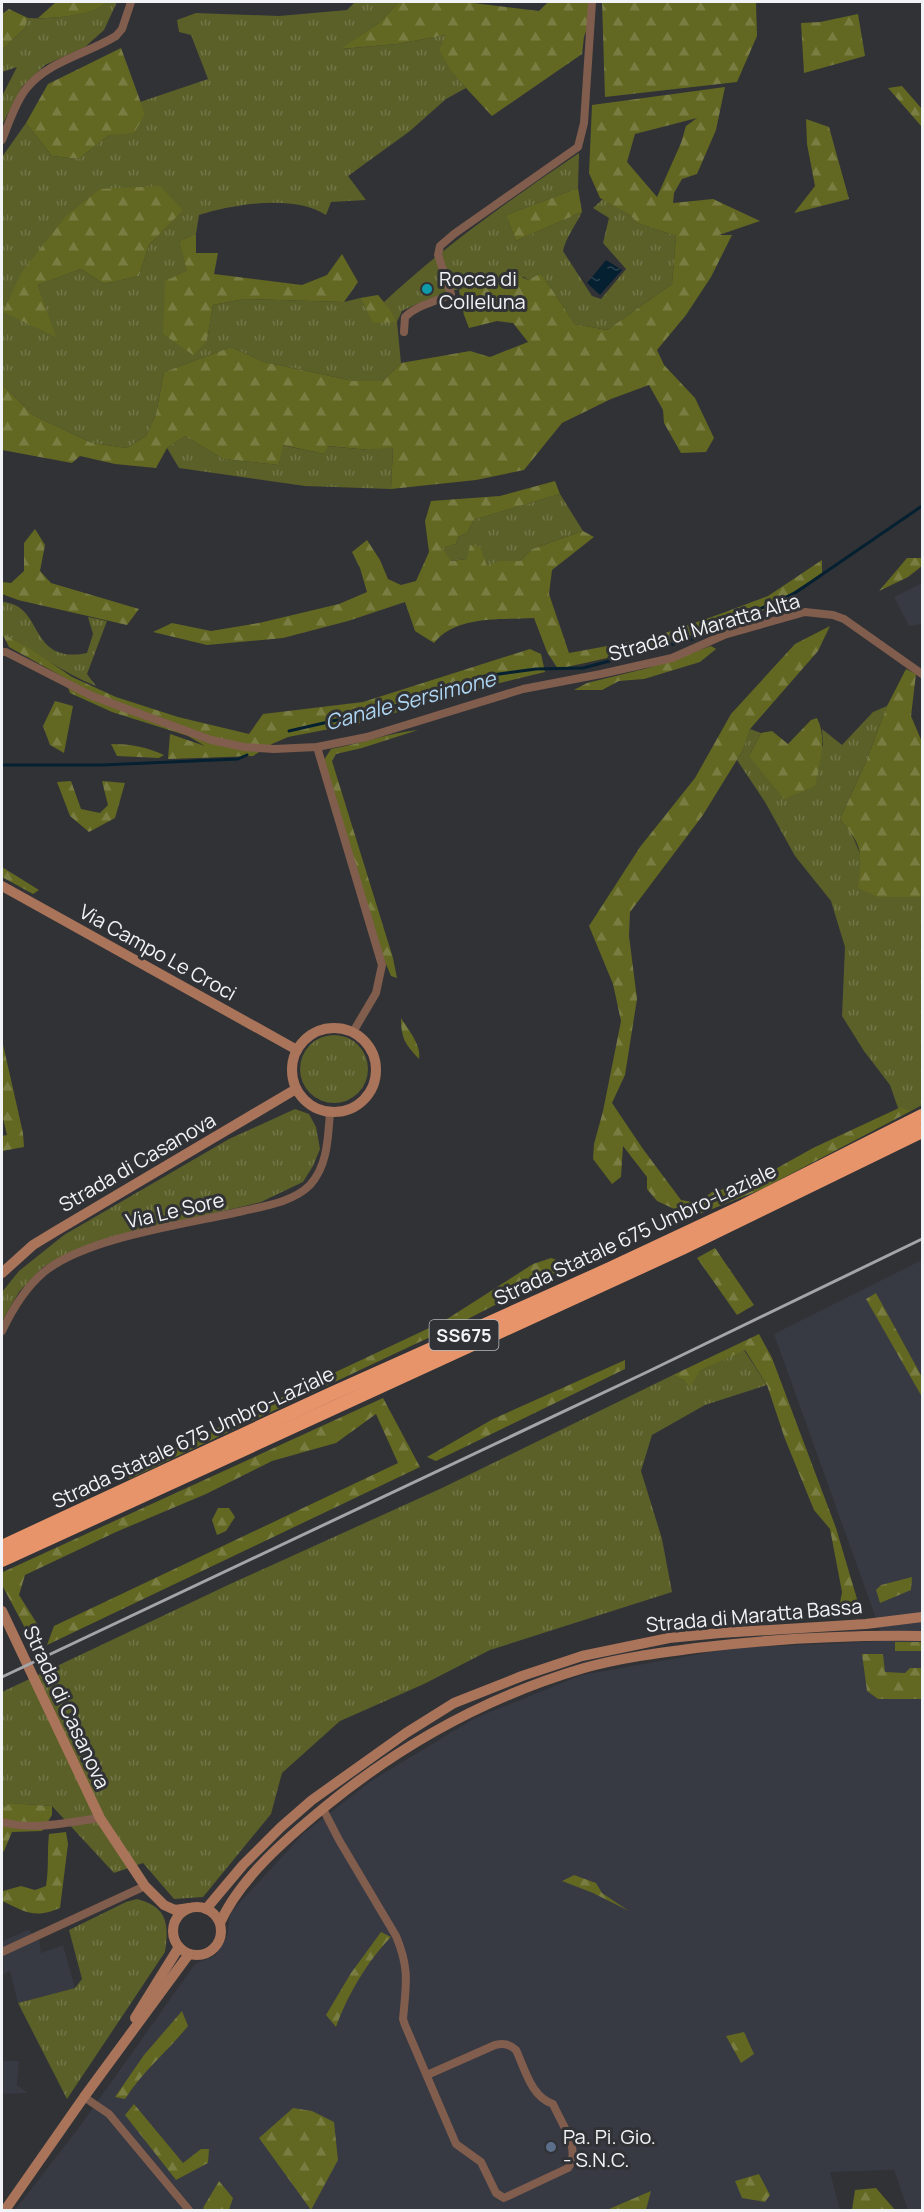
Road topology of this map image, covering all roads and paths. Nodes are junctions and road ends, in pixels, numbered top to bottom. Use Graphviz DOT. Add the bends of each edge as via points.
graph roads {
  1 [pos="131,2"];
  2 [pos="592,2"];
  3 [pos="2,140"];
  4 [pos="404,332"];
  5 [pos="2,643"];
  6 [pos="4,652"];
  7 [pos="922,674"];
  8 [pos="317,747"];
  9 [pos="2,886"];
  10 [pos="353,1032"];
  11 [pos="297,1050"];
  12 [pos="296,1089"];
  13 [pos="330,1112"];
  14 [pos="922,1116"];
  15 [pos="922,1131"];
  16 [pos="2,1273"];
  17 [pos="2,1331"];
  18 [pos="2,1547"];
  19 [pos="2,1560"];
  20 [pos="2,1611"];
  21 [pos="922,1617"];
  22 [pos="922,1636"];
  23 [pos="323,1809"];
  24 [pos="100,1818"];
  25 [pos="2,1822"];
  26 [pos="145,1886"];
  27 [pos="164,1905"];
  28 [pos="189,1908"];
  29 [pos="206,1909"];
  30 [pos="220,1923"];
  31 [pos="173,1928"];
  32 [pos="178,1947"];
  33 [pos="2,1952"];
  34 [pos="189,1954"];
  35 [pos="427,2075"];
  36 [pos="88,2093"];
  37 [pos="16,2195"];
  38 [pos="2,2204"];
  39 [pos="5,2211"];
  40 [pos="189,2211"];
  1 -- 3 [label="street" via="116,36 48,70 27,88"];
  2 -- 4 [label="street" via="584,123 578,147 440,246 438,255 451,294 414,308 405,317"];
  5 -- 6 [label="street"];
  6 -- 8 [label="street, Strada di Maratta Alta" via="92,696 211,740 274,749"];
  7 -- 8 [label="street, Strada di Maratta Alta" via="844,619 805,612 724,636 672,658 523,689 367,737"];
  8 -- 10 [label="street" via="382,965 376,993"];
  9 -- 11 [label="main road, Via Campo Le Croci"];
  10 -- 11 [label="main road" via="321,1030 307,1037"];
  10 -- 13 [label="main road" via="368,1044 375,1081 358,1104"];
  11 -- 12 [label="main road" via="292,1069"];
  12 -- 13 [label="main road" via="310,1105"];
  12 -- 16 [label="main road, Strada di Casanova" via="48,1235"];
  13 -- 17 [label="street, Via Le Sore" via="324,1161 314,1180 303,1190 273,1204 123,1239 66,1258 32,1284"];
  14 -- 18 [label="highway, Strada Statale 675 Umbro-Laziale / SS675" via="621,1264"];
  15 -- 19 [label="highway, Strada Statale 675 Umbro-Laziale / SS675" via="682,1248"];
  20 -- 24 [label="main road, Strada di Casanova"];
  21 -- 29 [label="main road, Strada di Maratta Bassa" via="669,1638 582,1656 454,1703 312,1800 243,1866"];
  22 -- 23 [label="main road, Strada di Maratta Bassa" via="868,1635 733,1644 584,1668 527,1687 461,1716 410,1745"];
  23 -- 30 [label="main road, Strada di Maratta Bassa" via="288,1838 252,1877 228,1906"];
  23 -- 35 [label="street" via="403,1953 407,1970 403,2019"];
  24 -- 25 [label="street, Strada di Casanova" via="50,1826"];
  24 -- 26 [label="main road, Strada di Casanova"];
  26 -- 27 [label="main road, Strada di Casanova"];
  26 -- 33 [label="street"];
  27 -- 28 [label="main road" via="175,1910"];
  27 -- 31 [label="main road, Strada di Casanova"];
  28 -- 29 [label="main road"];
  28 -- 31 [label="main road" via="178,1916"];
  29 -- 30 [label="main road"];
  30 -- 34 [label="main road, Strada di Maratta Bassa" via="220,1938 211,1950"];
  31 -- 32 [label="main road"];
  32 -- 34 [label="main road"];
  32 -- 36 [label="main road"];
  34 -- 36 [label="main road"];
  35 -- 35 [label="street" via="456,2144 481,2162 496,2193 504,2198 568,2168 573,2161 574,2151 553,2104 537,2094 510,2045 495,2045"];
  36 -- 37 [label="main road"];
  36 -- 40 [label="street"];
  37 -- 38 [label="street"];
  37 -- 39 [label="main road"];
}
